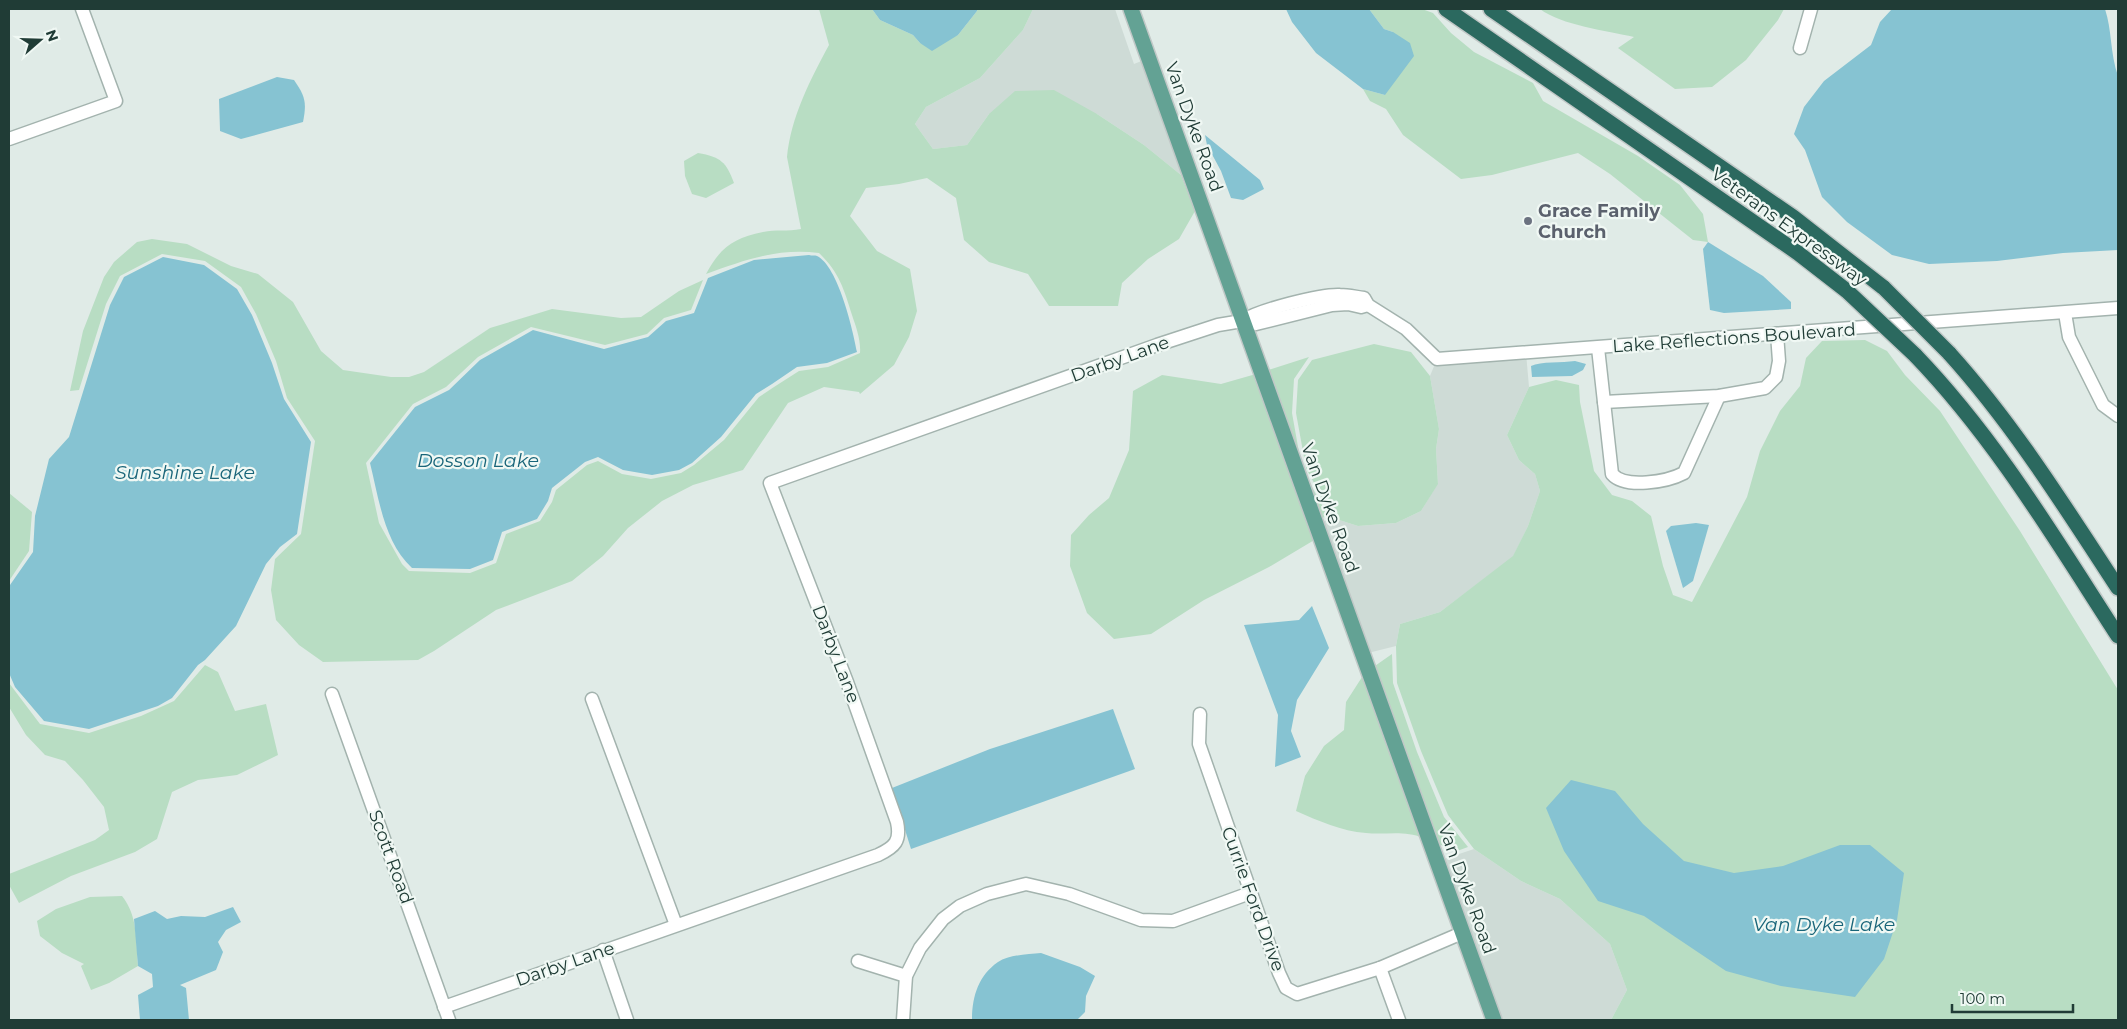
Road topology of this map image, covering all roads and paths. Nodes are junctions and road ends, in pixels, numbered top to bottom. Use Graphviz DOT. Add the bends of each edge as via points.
graph roads {
  1 [pos="82,9"];
  2 [pos="1131,9"];
  3 [pos="1446,9"];
  4 [pos="1491,9"];
  5 [pos="1811,9"];
  6 [pos="1800,48"];
  7 [pos="9,139"];
  8 [pos="2118,308"];
  9 [pos="2066,313"];
  10 [pos="1242,321"];
  11 [pos="1777,334"];
  12 [pos="1598,348"];
  13 [pos="1719,396"];
  14 [pos="1604,402"];
  15 [pos="2118,416"];
  16 [pos="2118,588"];
  17 [pos="2118,636"];
  18 [pos="332,694"];
  19 [pos="592,699"];
  20 [pos="1200,714"];
  21 [pos="1250,893"];
  22 [pos="676,925"];
  23 [pos="1462,932"];
  24 [pos="603,950"];
  25 [pos="858,961"];
  26 [pos="1380,968"];
  27 [pos="906,976"];
  28 [pos="444,1007"];
  29 [pos="449,1020"];
  30 [pos="628,1020"];
  31 [pos="903,1020"];
  32 [pos="1399,1020"];
  33 [pos="1494,1020"];
  1 -- 7 [label="street" via="116,101"];
  2 -- 10 [label="main road, Van Dyke Road"];
  3 -- 17 [label="highway, Veterans Expressway, bridge" via="1791,247 1847,291 1944,386 1996,451"];
  4 -- 16 [label="highway, Veterans Expressway, bridge" via="1793,217 1884,288 1949,353 1987,398 2030,454"];
  5 -- 6 [label="street"];
  8 -- 9 [label="street, Lake Reflections Boulevard"];
  9 -- 11 [label="street, Lake Reflections Boulevard"];
  9 -- 15 [label="street" via="2069,337 2103,405"];
  10 -- 12 [label="street, Lake Reflections Boulevard" via="1256,324 1332,305 1368,305 1406,329 1437,359"];
  10 -- 22 [label="street, Darby Lane" via="1218,325 1157,345 770,482 847,682 899,833 892,849 878,855"];
  10 -- 23 [label="main road, Van Dyke Road"];
  11 -- 12 [label="street, Lake Reflections Boulevard"];
  11 -- 13 [label="street" via="1779,361 1776,377 1765,388"];
  12 -- 14 [label="street"];
  13 -- 14 [label="street"];
  13 -- 14 [label="street" via="1684,473 1672,479 1628,483 1617,480 1612,474"];
  18 -- 28 [label="street, Scott Road"];
  19 -- 22 [label="street"];
  20 -- 21 [label="street, Currie Ford Drive" via="1199,744"];
  21 -- 26 [label="street, Currie Ford Drive" via="1286,988 1297,994"];
  21 -- 27 [label="street" via="1173,921 1165,921 1141,920 1069,894 1026,884 987,894 960,906 943,919 927,937"];
  22 -- 24 [label="street, Darby Lane"];
  23 -- 26 [label="street, Currie Ford Drive"];
  23 -- 33 [label="main road, Van Dyke Road"];
  24 -- 28 [label="street, Darby Lane"];
  24 -- 30 [label="street"];
  25 -- 27 [label="street"];
  26 -- 32 [label="street"];
  27 -- 31 [label="street"];
  28 -- 29 [label="street, Scott Road"];
}
